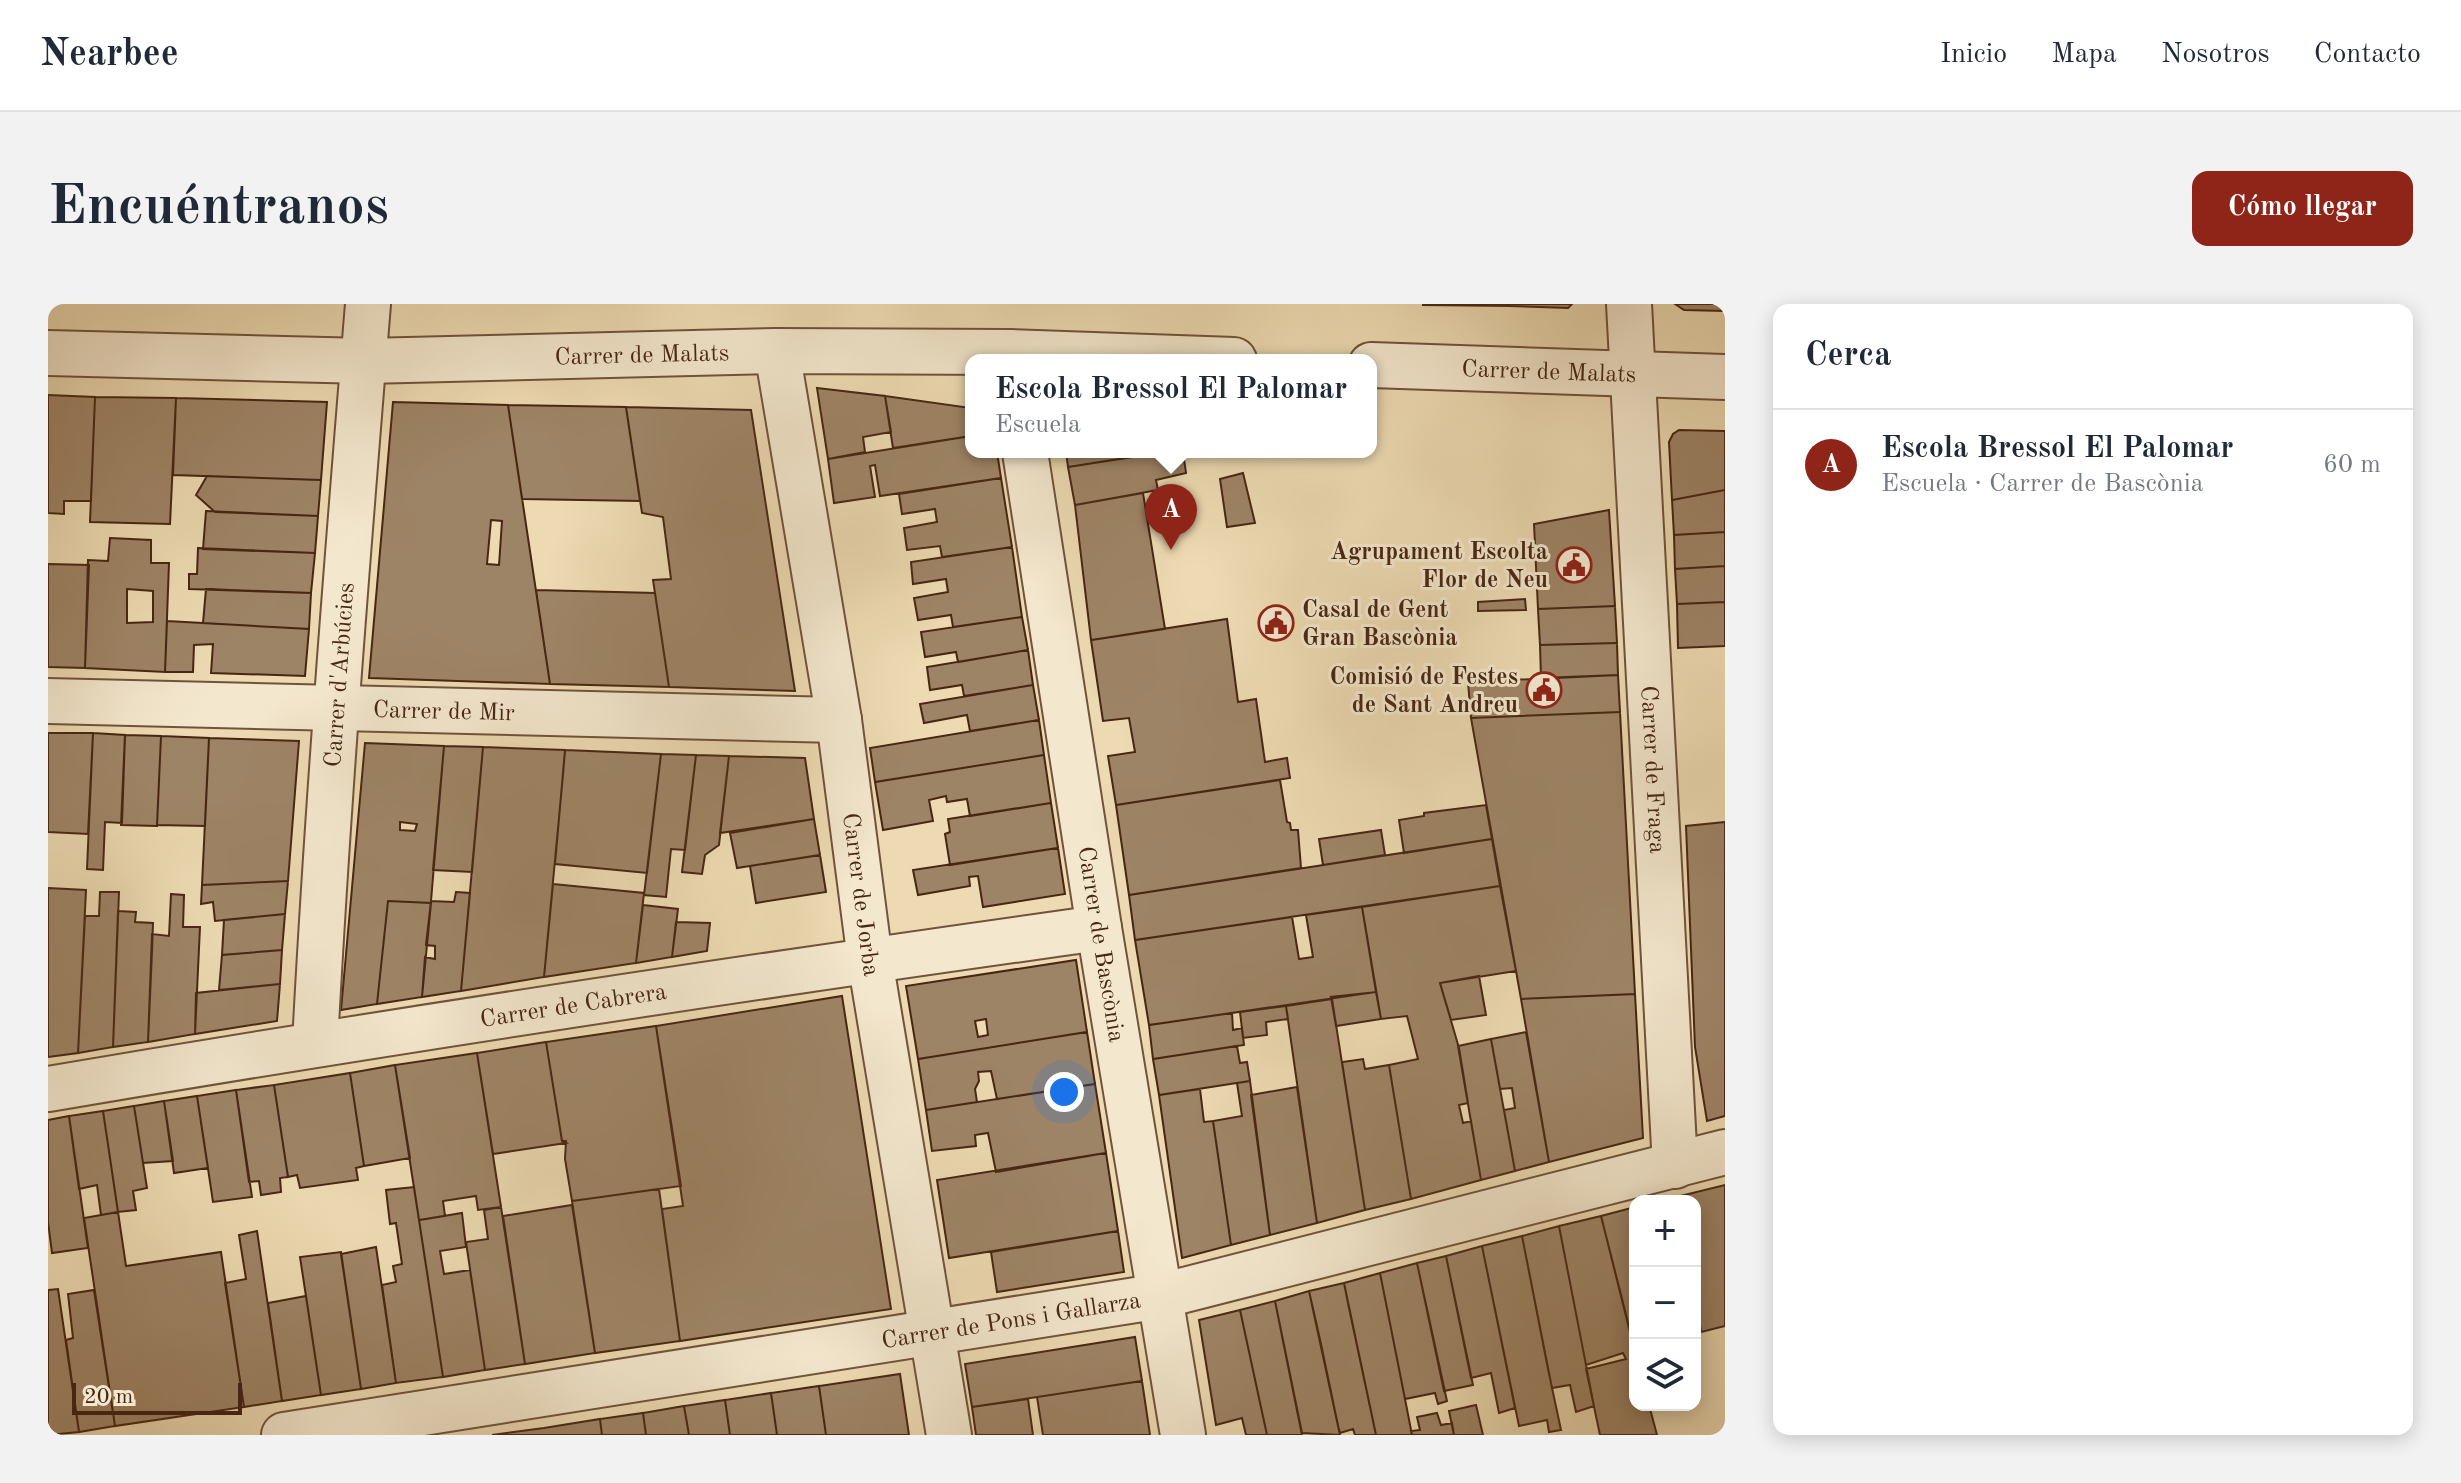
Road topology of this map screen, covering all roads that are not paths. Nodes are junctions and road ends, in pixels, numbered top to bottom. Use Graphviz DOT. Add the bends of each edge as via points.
graph roads {
  1 [pos="368,304"];
  2 [pos="1629,304"];
  3 [pos="777,351"];
  4 [pos="48,353"];
  5 [pos="965,355"];
  6 [pos="366,361"];
  7 [pos="1377,365"];
  8 [pos="1632,374"];
  9 [pos="1725,377"];
  10 [pos="1026,458"];
  11 [pos="48,701"];
  12 [pos="337,709"];
  13 [pos="839,720"];
  14 [pos="1099,928"];
  15 [pos="870,960"];
  16 [pos="315,1044"];
  17 [pos="48,1089"];
  18 [pos="1725,1152"];
  19 [pos="1675,1166"];
  20 [pos="1161,1296"];
  21 [pos="933,1333"];
  22 [pos="284,1435"];
  23 [pos="949,1435"];
  24 [pos="1183,1435"];
  1 -- 6 [label="street, Carrer d'Arbúcies"];
  2 -- 8 [label="street, Carrer de Fraga"];
  3 -- 5 [label="street, Carrer de Malats"];
  3 -- 6 [label="street, Carrer de Malats"];
  3 -- 13 [label="street, Carrer de Jorba"];
  4 -- 6 [label="street, Carrer de Malats"];
  6 -- 12 [label="street, Carrer d'Arbúcies"];
  7 -- 8 [label="street, Carrer de Malats"];
  8 -- 9 [label="street, Carrer de Malats"];
  8 -- 19 [label="street, Carrer de Fraga"];
  10 -- 14 [label="street, Carrer de Bascònia"];
  11 -- 12 [label="street, Carrer de Mir"];
  12 -- 13 [label="street, Carrer de Mir"];
  12 -- 16 [label="street, Carrer d'Arbúcies"];
  13 -- 15 [label="street, Carrer de Jorba"];
  14 -- 15 [label="street, Carrer de Cabrera"];
  14 -- 20 [label="street, Carrer de Bascònia"];
  15 -- 16 [label="street, Carrer de Cabrera"];
  15 -- 21 [label="street, Carrer de Jorba"];
  16 -- 17 [label="street, Carrer de Cabrera"];
  18 -- 19 [label="street, Carrer de Pons i Gallarza"];
  19 -- 20 [label="street, Carrer de Pons i Gallarza"];
  20 -- 21 [label="street, Carrer de Pons i Gallarza"];
  20 -- 24 [label="street, Carrer de Bascònia"];
  21 -- 22 [label="street, Carrer de Pons i Gallarza"];
  21 -- 23 [label="street, Carrer de Jorba"];
}
